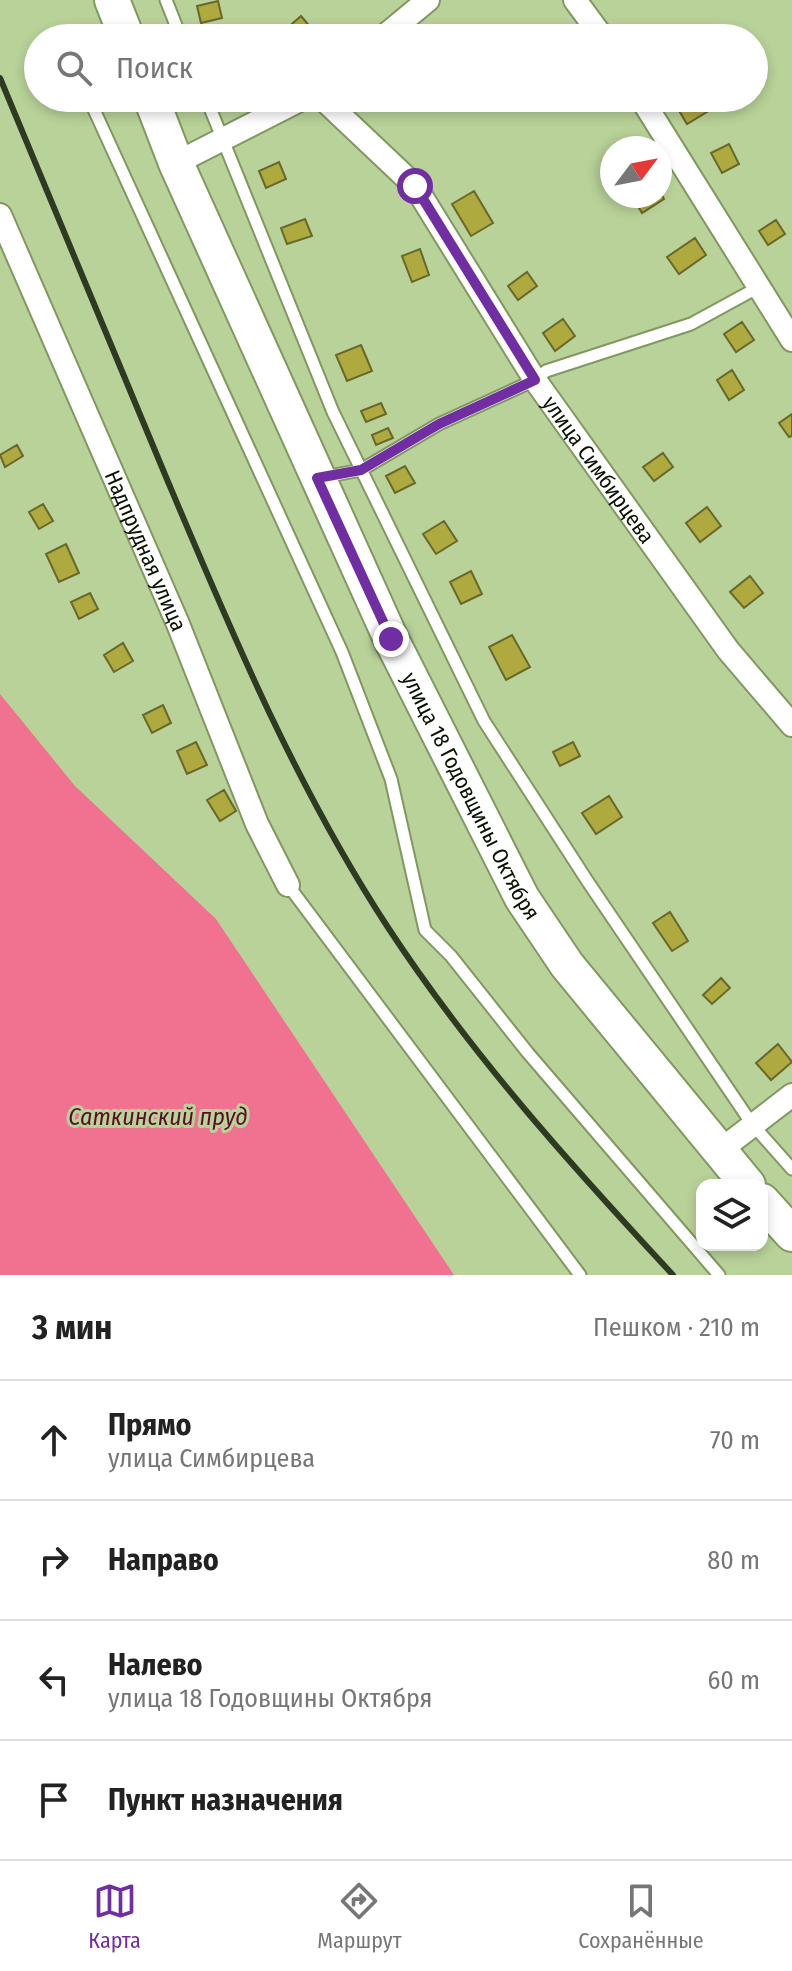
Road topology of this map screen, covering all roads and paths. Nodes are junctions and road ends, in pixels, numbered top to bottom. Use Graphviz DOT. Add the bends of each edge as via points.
graph roads {
  1 [pos="112,0"];
  2 [pos="166,0"];
  3 [pos="428,0"];
  4 [pos="575,0"];
  5 [pos="121,24"];
  6 [pos="175,24"];
  7 [pos="399,24"];
  8 [pos="593,24"];
  9 [pos="95,112"];
  10 [pos="156,112"];
  11 [pos="212,112"];
  12 [pos="276,112"];
  13 [pos="337,112"];
  14 [pos="650,112"];
  15 [pos="223,139"];
  16 [pos="176,163"];
  17 [pos="0,215"];
  18 [pos="757,288"];
  19 [pos="792,340"];
  20 [pos="535,380"];
  21 [pos="361,470"];
  22 [pos="317,478"];
  23 [pos="792,725"];
  24 [pos="288,885"];
  25 [pos="792,1095"];
  26 [pos="752,1124"];
  27 [pos="718,1152"];
  28 [pos="792,1169"];
  29 [pos="743,1179"];
  30 [pos="768,1208"];
  31 [pos="792,1234"];
  32 [pos="580,1275"];
  33 [pos="719,1275"];
  1 -- 5 [label="main road"];
  2 -- 6 [label="lane"];
  3 -- 7 [label="street"];
  4 -- 8 [label="street"];
  9 -- 33 [label="lane" via="342,652 391,779 425,930"];
  10 -- 16 [label="main road, улица 18 Годовщины Октября"];
  11 -- 15 [label="lane"];
  12 -- 15 [label="street"];
  13 -- 20 [label="street, улица Симбирцева" via="415,186"];
  14 -- 18 [label="street"];
  15 -- 16 [label="street"];
  15 -- 21 [label="lane"];
  16 -- 22 [label="main road, улица 18 Годовщины Октября"];
  17 -- 24 [label="street, Надпрудная улица" via="183,635 257,824"];
  18 -- 19 [label="street"];
  18 -- 20 [label="lane" via="691,324 546,371"];
  20 -- 21 [label="lane" via="439,424"];
  20 -- 23 [label="street, улица Симбирцева" via="728,650"];
  21 -- 22 [label="lane"];
  21 -- 26 [label="lane" via="484,721"];
  22 -- 27 [label="main road, улица 18 Годовщины Октября" via="391,639 522,898 567,965"];
  24 -- 32 [label="lane"];
  25 -- 26 [label="street"];
  26 -- 27 [label="street"];
  26 -- 28 [label="lane"];
  27 -- 29 [label="main road, улица 18 Годовщины Октября"];
  30 -- 31 [label="main road"];
}
